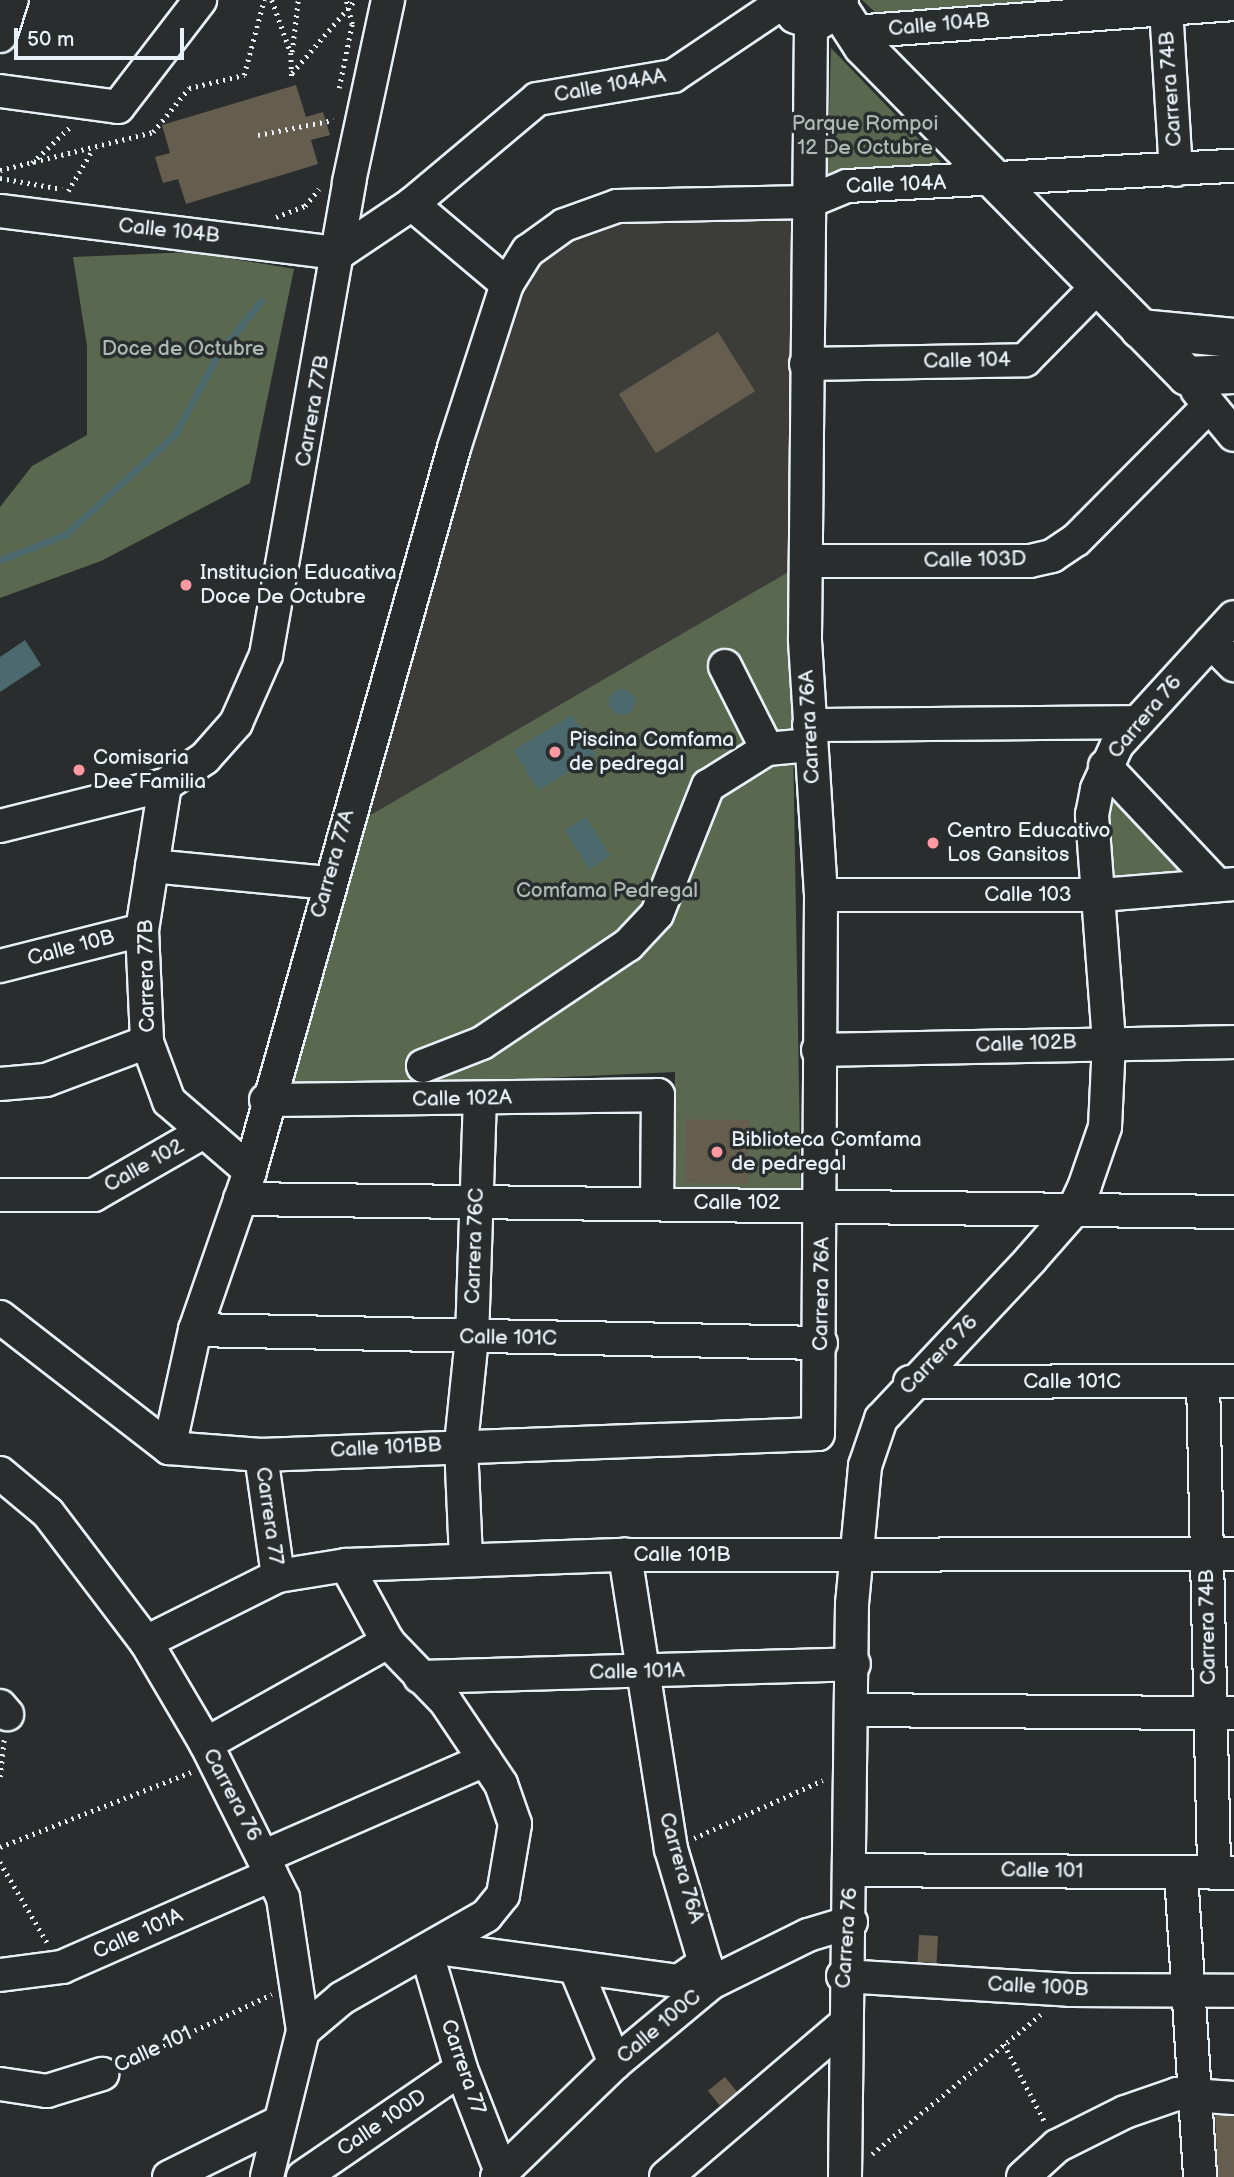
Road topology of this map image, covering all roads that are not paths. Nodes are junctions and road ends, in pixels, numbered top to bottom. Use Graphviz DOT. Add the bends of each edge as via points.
graph roads {
  1 [pos="12,0"];
  2 [pos="200,0"];
  3 [pos="383,2"];
  4 [pos="1234,4"];
  5 [pos="1166,8"];
  6 [pos="825,16"];
  7 [pos="0,36"];
  8 [pos="0,91"];
  9 [pos="962,147"];
  10 [pos="1234,166"];
  11 [pos="1176,170"];
  12 [pos="993,179"];
  13 [pos="950,183"];
  14 [pos="808,202"];
  15 [pos="412,204"];
  16 [pos="0,211"];
  17 [pos="338,253"];
  18 [pos="508,284"];
  19 [pos="1098,286"];
  20 [pos="1140,329"];
  21 [pos="1234,338"];
  22 [pos="806,364"];
  23 [pos="1234,374"];
  24 [pos="1186,376"];
  25 [pos="1209,406"];
  26 [pos="1234,435"];
  27 [pos="806,561"];
  28 [pos="1234,617"];
  29 [pos="1211,642"];
  30 [pos="1234,665"];
  31 [pos="726,666"];
  32 [pos="1135,722"];
  33 [pos="810,735"];
  34 [pos="767,749"];
  35 [pos="1105,766"];
  36 [pos="165,785"];
  37 [pos="0,827"];
  38 [pos="152,866"];
  39 [pos="327,883"];
  40 [pos="1225,885"];
  41 [pos="821,895"];
  42 [pos="1101,895"];
  43 [pos="142,930"];
  44 [pos="0,967"];
  45 [pos="148,1042"];
  46 [pos="1108,1042"];
  47 [pos="1234,1042"];
  48 [pos="818,1050"];
  49 [pos="423,1066"];
  50 [pos="0,1084"];
  51 [pos="266,1100"];
  52 [pos="480,1100"];
  53 [pos="202,1133"];
  54 [pos="245,1185"];
  55 [pos="0,1195"];
  56 [pos="477,1201"];
  57 [pos="657,1202"];
  58 [pos="824,1203"];
  59 [pos="1073,1211"];
  60 [pos="1234,1212"];
  61 [pos="0,1317"];
  62 [pos="195,1329"];
  63 [pos="956,1336"];
  64 [pos="472,1338"];
  65 [pos="821,1343"];
  66 [pos="1203,1381"];
  67 [pos="1234,1381"];
  68 [pos="910,1382"];
  69 [pos="966,1382"];
  70 [pos="818,1434"];
  71 [pos="461,1444"];
  72 [pos="169,1448"];
  73 [pos="261,1455"];
  74 [pos="0,1473"];
  75 [pos="1220,1554"];
  76 [pos="625,1555"];
  77 [pos="853,1557"];
  78 [pos="466,1559"];
  79 [pos="346,1565"];
  80 [pos="278,1576"];
  81 [pos="146,1642"];
  82 [pos="388,1642"];
  83 [pos="854,1664"];
  84 [pos="640,1674"];
  85 [pos="420,1677"];
  86 [pos="854,1710"];
  87 [pos="1222,1713"];
  88 [pos="211,1753"];
  89 [pos="485,1760"];
  90 [pos="268,1865"];
  91 [pos="850,1870"];
  92 [pos="1181,1873"];
  93 [pos="1224,1873"];
  94 [pos="851,1922"];
  95 [pos="432,1951"];
  96 [pos="575,1966"];
  97 [pos="0,1975"];
  98 [pos="843,1976"];
  99 [pos="1187,1990"];
  100 [pos="1234,1991"];
  101 [pos="843,2026"];
  102 [pos="303,2031"];
  103 [pos="615,2063"];
  104 [pos="461,2069"];
  105 [pos="102,2074"];
  106 [pos="0,2084"];
  107 [pos="1197,2094"];
  108 [pos="1234,2098"];
  109 [pos="276,2124"];
  110 [pos="500,2176"];
  111 [pos="169,2177"];
  112 [pos="267,2177"];
  113 [pos="303,2177"];
  114 [pos="666,2177"];
  115 [pos="845,2177"];
  116 [pos="1023,2177"];
  117 [pos="1199,2177"];
  1 -- 7 [label="street"];
  2 -- 8 [label="street" via="106,106"];
  3 -- 17 [label="street, Carrera 77B"];
  4 -- 5 [label="street, Calle 104B"];
  5 -- 6 [label="street, Calle 104B"];
  5 -- 11 [label="street, Carrera 74B"];
  6 -- 9 [label="main road"];
  6 -- 14 [label="street, Carrera 76A"];
  6 -- 15 [label="street, Calle 104AA" via="673,76 537,99"];
  9 -- 12 [label="main road"];
  9 -- 13 [label="street" via="960,169"];
  10 -- 11 [label="street, Calle 104A"];
  11 -- 12 [label="street, Calle 104A"];
  12 -- 13 [label="street, Calle 104A"];
  12 -- 19 [label="main road"];
  13 -- 14 [label="street, Calle 104A" via="830,188"];
  14 -- 18 [label="street, Calle 104A" via="617,206 564,225 528,251"];
  14 -- 22 [label="street, Carrera 76A"];
  15 -- 17 [label="street, Calle 104AA"];
  15 -- 18 [label="street"];
  16 -- 17 [label="street, Calle 104B"];
  17 -- 36 [label="street, Carrera 77B" via="266,655 236,723 205,758"];
  18 -- 39 [label="street, Carrera 77A"];
  19 -- 20 [label="main road"];
  19 -- 22 [label="street, Calle 104" via="1025,360"];
  20 -- 21 [label="main road"];
  20 -- 24 [label="main road"];
  22 -- 27 [label="street, Carrera 76A"];
  23 -- 24 [label="main road"];
  24 -- 25 [label="street"];
  25 -- 26 [label="street"];
  25 -- 27 [label="street, Calle 103D" via="1076,540 1052,556"];
  27 -- 33 [label="street, Carrera 76A"];
  28 -- 29 [label="street, Carrera 76"];
  29 -- 30 [label="street"];
  29 -- 32 [label="street, Carrera 76"];
  31 -- 34 [label="street"];
  32 -- 33 [label="street"];
  32 -- 35 [label="street, Carrera 76"];
  33 -- 34 [label="street"];
  33 -- 41 [label="street, Carrera 76A"];
  34 -- 49 [label="street" via="708,786 657,914 628,946 482,1043"];
  35 -- 40 [label="street"];
  35 -- 42 [label="street, Carrera 76" via="1093,815"];
  36 -- 37 [label="street, Carrera 77B"];
  36 -- 38 [label="street, Carrera 77B"];
  38 -- 39 [label="street"];
  38 -- 43 [label="street, Carrera 77B"];
  39 -- 51 [label="street, Carrera 77A"];
  40 -- 42 [label="street, Calle 103"];
  41 -- 42 [label="street, Calle 103"];
  41 -- 48 [label="street, Carrera 76A"];
  42 -- 46 [label="street, Carrera 76"];
  43 -- 44 [label="street, Calle 10B"];
  43 -- 45 [label="street, Carrera 77B"];
  45 -- 50 [label="street" via="46,1080"];
  45 -- 53 [label="street, Carrera 77B" via="169,1101"];
  46 -- 47 [label="street, Calle 102B"];
  46 -- 48 [label="street, Calle 102B"];
  46 -- 59 [label="street, Carrera 76" via="1105,1128"];
  48 -- 58 [label="street, Carrera 76A"];
  51 -- 52 [label="street, Calle 102A"];
  51 -- 54 [label="street, Carrera 77A"];
  52 -- 56 [label="street, Carrera 76C"];
  52 -- 57 [label="street, Calle 102A" via="658,1095"];
  53 -- 54 [label="street, Carrera 77B"];
  53 -- 55 [label="street, Calle 102" via="94,1195"];
  54 -- 56 [label="street, Calle 102"];
  54 -- 62 [label="street, Carrera 77A"];
  56 -- 57 [label="street, Calle 102"];
  56 -- 64 [label="street, Carrera 76C"];
  57 -- 58 [label="street, Calle 102"];
  58 -- 59 [label="street, Calle 102"];
  58 -- 65 [label="street, Carrera 76A"];
  59 -- 60 [label="street, Calle 102"];
  59 -- 63 [label="street, Carrera 76"];
  61 -- 72 [label="street"];
  62 -- 64 [label="street, Calle 101C"];
  62 -- 72 [label="street, Carrera 77A"];
  63 -- 68 [label="street, Carrera 76"];
  63 -- 69 [label="street" via="948,1349"];
  64 -- 65 [label="street, Calle 101C"];
  64 -- 71 [label="street, Carrera 76C"];
  65 -- 70 [label="street, Carrera 76A"];
  66 -- 67 [label="street, Calle 101C"];
  66 -- 69 [label="street, Calle 101C"];
  66 -- 75 [label="street, Carrera 74B"];
  68 -- 69 [label="street, Calle 101C"];
  68 -- 77 [label="street, Carrera 76" via="870,1446"];
  70 -- 71 [label="street, Calle 101BB"];
  71 -- 73 [label="street, Calle 101BB"];
  71 -- 78 [label="street, Carrera 76C"];
  72 -- 73 [label="street, Calle 101BB"];
  73 -- 80 [label="street, Carrera 77"];
  74 -- 81 [label="street, Carrera 76" via="48,1513"];
  75 -- 77 [label="street, Calle 101B"];
  75 -- 87 [label="street, Carrera 74B"];
  76 -- 77 [label="street, Calle 101B"];
  76 -- 78 [label="street, Calle 101B"];
  76 -- 84 [label="street, Carrera 76A"];
  77 -- 83 [label="street, Carrera 76"];
  78 -- 79 [label="street, Calle 101B"];
  79 -- 80 [label="street, Calle 101B"];
  79 -- 82 [label="street"];
  80 -- 81 [label="street, Calle 101B"];
  81 -- 88 [label="street, Carrera 76"];
  82 -- 85 [label="street"];
  82 -- 88 [label="street"];
  83 -- 84 [label="street, Calle 101A"];
  83 -- 86 [label="street, Carrera 76"];
  84 -- 85 [label="street, Calle 101A"];
  84 -- 96 [label="street, Carrera 76A" via="671,1849 706,1953 700,1971 679,1981"];
  85 -- 89 [label="street"];
  86 -- 87 [label="street"];
  86 -- 91 [label="street, Carrera 76"];
  87 -- 93 [label="street, Carrera 74B"];
  88 -- 90 [label="street, Carrera 76"];
  89 -- 90 [label="street, Calle 101A"];
  89 -- 95 [label="street" via="515,1824 503,1895 486,1916"];
  90 -- 97 [label="street, Calle 101A" via="62,1967"];
  90 -- 102 [label="street, Carrera 76" via="283,1898 300,1981"];
  91 -- 92 [label="street, Calle 101"];
  91 -- 94 [label="street, Carrera 76"];
  92 -- 93 [label="street, Calle 101"];
  92 -- 99 [label="street"];
  94 -- 98 [label="street, Carrera 76"];
  94 -- 103 [label="street, Calle 100C" via="808,1935 711,1983"];
  95 -- 96 [label="street"];
  95 -- 102 [label="street" via="342,1998"];
  95 -- 104 [label="street, Carrera 77"];
  96 -- 103 [label="street"];
  98 -- 99 [label="street, Calle 100B" via="1070,1990"];
  98 -- 101 [label="street, Carrera 76"];
  99 -- 100 [label="street, Calle 100B"];
  99 -- 107 [label="street"];
  101 -- 114 [label="street"];
  101 -- 115 [label="street, Carrera 76"];
  102 -- 109 [label="street, Carrera 76"];
  103 -- 110 [label="street, Calle 100C"];
  104 -- 110 [label="street, Carrera 77"];
  104 -- 113 [label="street, Calle 100D"];
  105 -- 106 [label="street, Calle 101" via="47,2091"];
  107 -- 108 [label="street"];
  107 -- 116 [label="street" via="1146,2104 1057,2146"];
  107 -- 117 [label="street"];
  109 -- 111 [label="street"];
  109 -- 112 [label="street, Carrera 76"];
}
